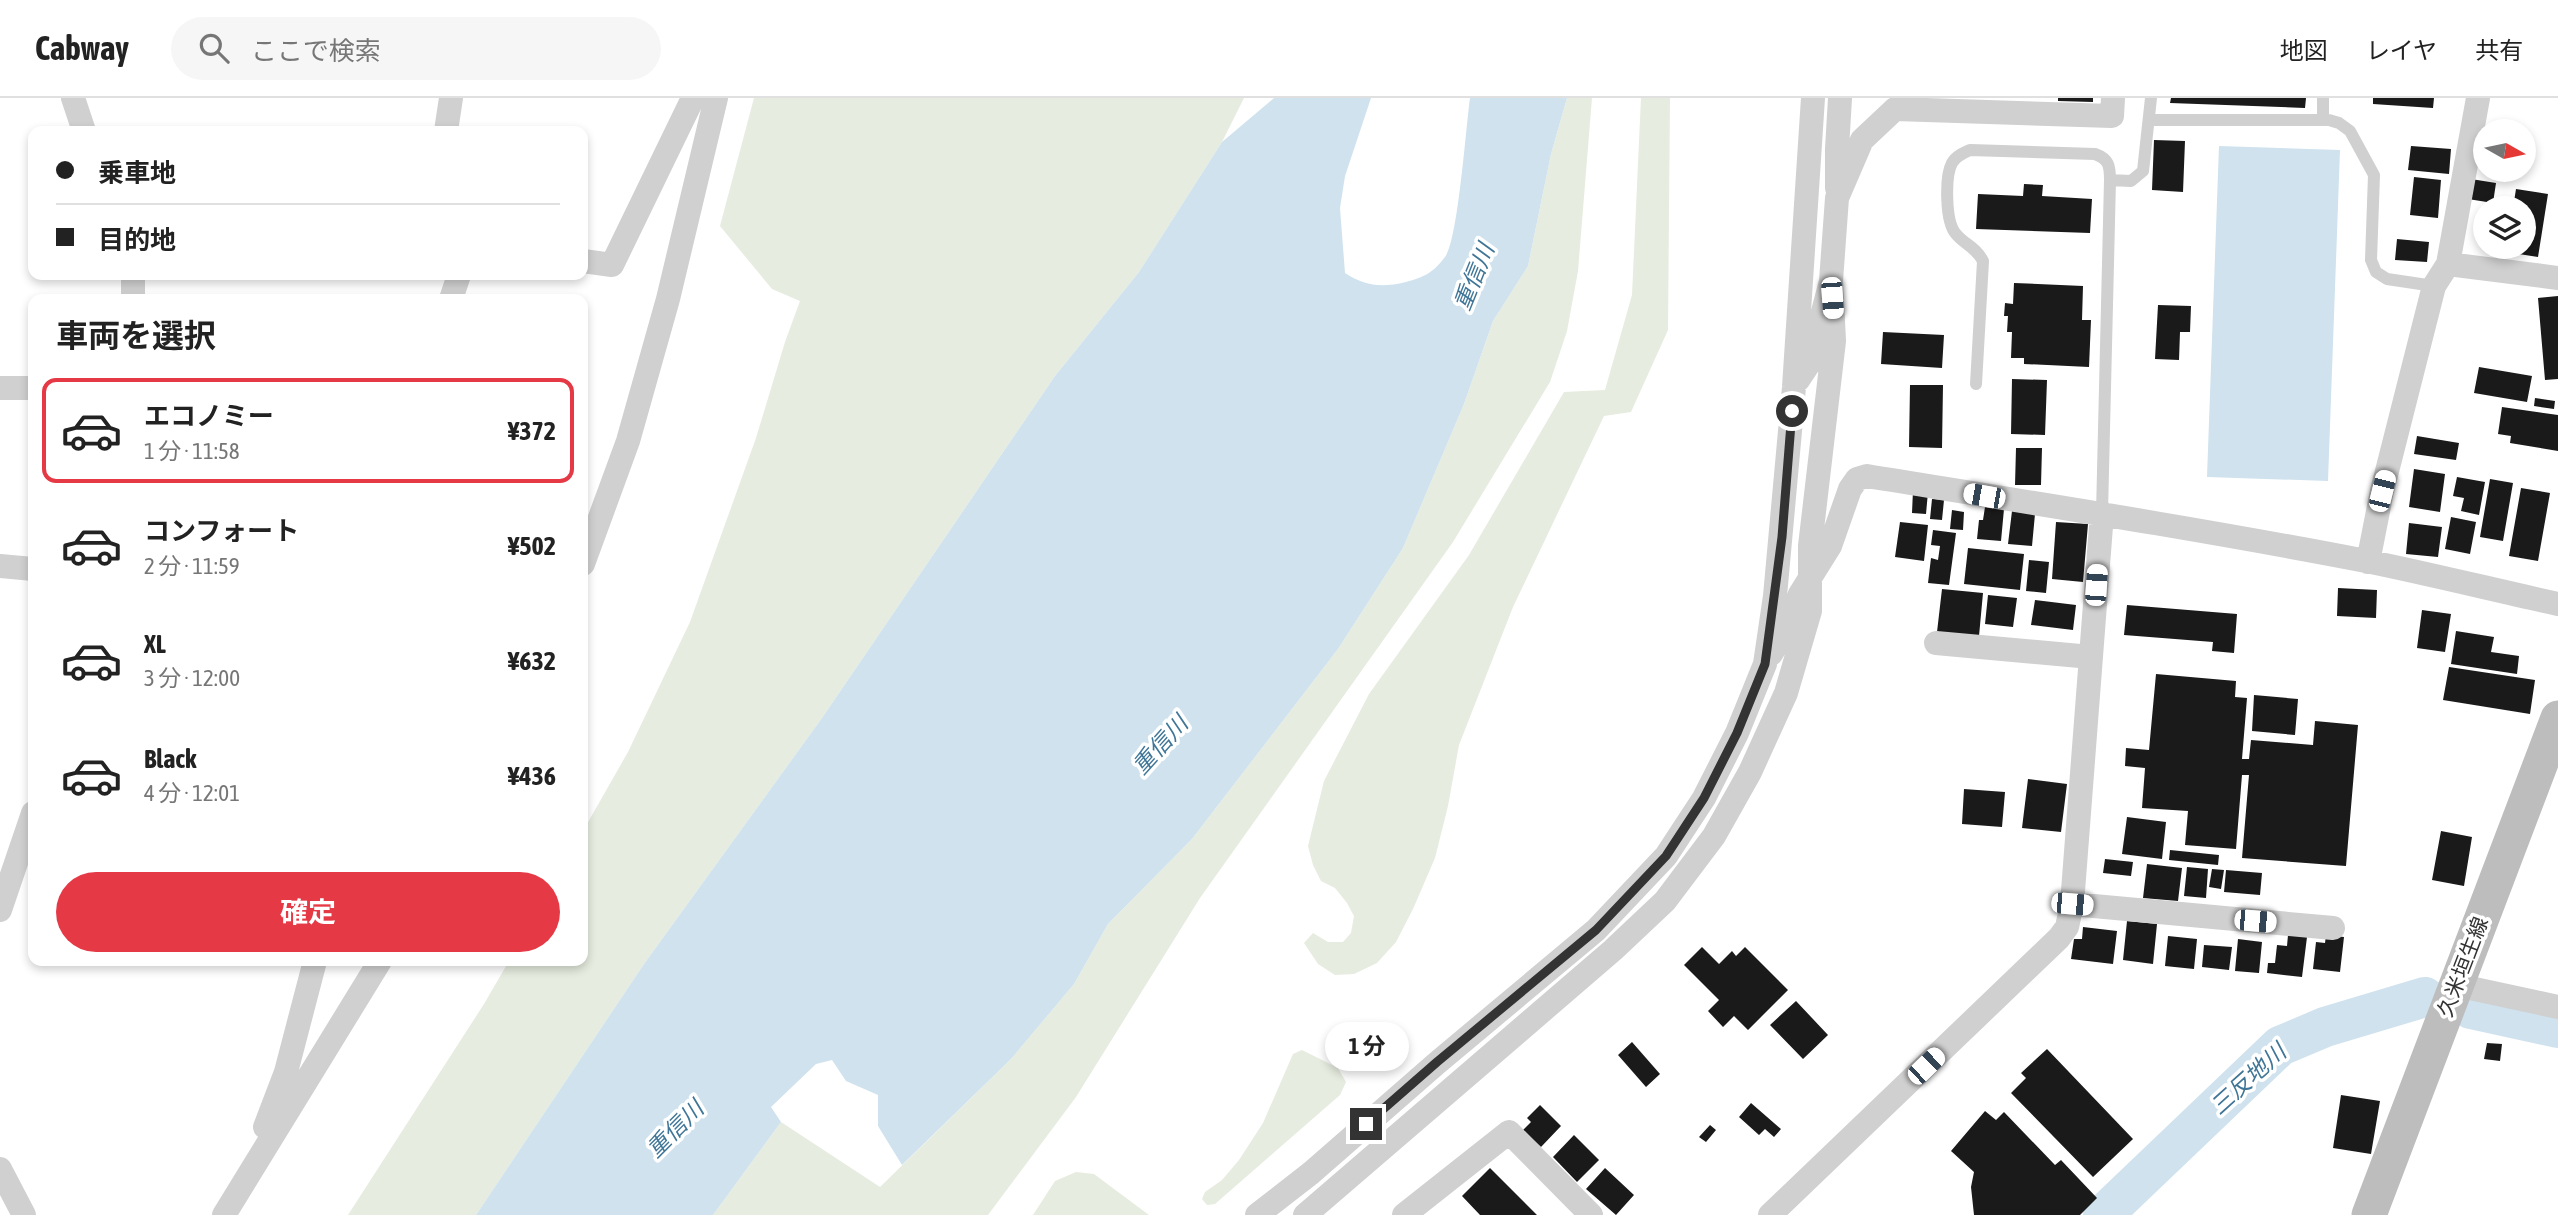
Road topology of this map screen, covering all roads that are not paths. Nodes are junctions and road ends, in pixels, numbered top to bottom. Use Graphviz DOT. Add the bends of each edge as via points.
graph roads {
  1 [pos="73,98"];
  2 [pos="451,98"];
  3 [pos="693,98"];
  4 [pos="716,98"];
  5 [pos="1812,98"];
  6 [pos="1840,98"];
  7 [pos="2113,98"];
  8 [pos="2151,98"];
  9 [pos="2323,98"];
  10 [pos="2478,98"];
  11 [pos="2150,120"];
  12 [pos="2323,120"];
  13 [pos="82,126"];
  14 [pos="447,126"];
  15 [pos="2110,180"];
  16 [pos="1838,198"];
  17 [pos="588,262"];
  18 [pos="2448,264"];
  19 [pos="2558,278"];
  20 [pos="1831,281"];
  21 [pos="2434,286"];
  22 [pos="1976,384"];
  23 [pos="1794,387"];
  24 [pos="0,388"];
  25 [pos="28,388"];
  26 [pos="2102,513"];
  27 [pos="588,550"];
  28 [pos="2368,562"];
  29 [pos="0,566"];
  30 [pos="28,569"];
  31 [pos="1810,576"];
  32 [pos="2558,604"];
  33 [pos="1936,643"];
  34 [pos="2091,657"];
  35 [pos="1765,664"];
  36 [pos="2558,718"];
  37 [pos="28,828"];
  38 [pos="2072,904"];
  39 [pos="0,910"];
  40 [pos="2333,928"];
  41 [pos="314,966"];
  42 [pos="377,966"];
  43 [pos="2456,985"];
  44 [pos="2558,1007"];
  45 [pos="267,1144"];
  46 [pos="0,1169"];
  47 [pos="18,1210"];
  48 [pos="224,1215"];
  49 [pos="1257,1215"];
  50 [pos="1305,1215"];
  51 [pos="1404,1215"];
  52 [pos="1591,1215"];
  53 [pos="1770,1215"];
  54 [pos="2369,1215"];
  1 -- 13 [label="street"];
  2 -- 14 [label="street"];
  3 -- 17 [label="street" via="612,265"];
  4 -- 27 [label="street" via="628,441"];
  5 -- 23 [label="street"];
  6 -- 16 [label="street"];
  7 -- 16 [label="street" via="2112,116 1895,109 1862,140"];
  8 -- 11 [label="lane"];
  9 -- 12 [label="lane"];
  10 -- 18 [label="street"];
  11 -- 12 [label="lane"];
  11 -- 15 [label="lane" via="2143,171 2131,181"];
  12 -- 21 [label="lane" via="2350,131 2374,175 2371,260 2376,272 2387,279"];
  15 -- 22 [label="lane" via="2105,157 2095,154 1970,150 1953,162 1949,171 1951,226 1983,261"];
  15 -- 26 [label="lane"];
  16 -- 20 [label="street"];
  18 -- 19 [label="street"];
  18 -- 21 [label="street"];
  20 -- 23 [label="street" via="1810,362"];
  20 -- 31 [label="street" via="1834,341"];
  21 -- 28 [label="street"];
  23 -- 35 [label="street" via="1782,537"];
  24 -- 25 [label="street"];
  26 -- 28 [label="street"];
  26 -- 31 [label="street" via="1867,476 1857,479 1850,489 1830,545"];
  26 -- 34 [label="street"];
  28 -- 32 [label="street"];
  29 -- 30 [label="street"];
  31 -- 35 [label="street"];
  31 -- 50 [label="street" via="1806,632 1786,693 1714,836 1665,901"];
  33 -- 34 [label="street"];
  34 -- 38 [label="street"];
  35 -- 49 [label="street" via="1732,744 1666,856 1596,930"];
  36 -- 43 [label="main road, 久米垣生線"];
  37 -- 39 [label="street"];
  38 -- 40 [label="street"];
  38 -- 53 [label="street" via="2067,927 2059,938"];
  41 -- 45 [label="street" via="286,1072 264,1128"];
  42 -- 45 [label="street"];
  43 -- 44 [label="street"];
  43 -- 54 [label="main road, 久米垣生線"];
  45 -- 48 [label="street"];
  46 -- 47 [label="street"];
  51 -- 52 [label="street" via="1509,1132"];
}
